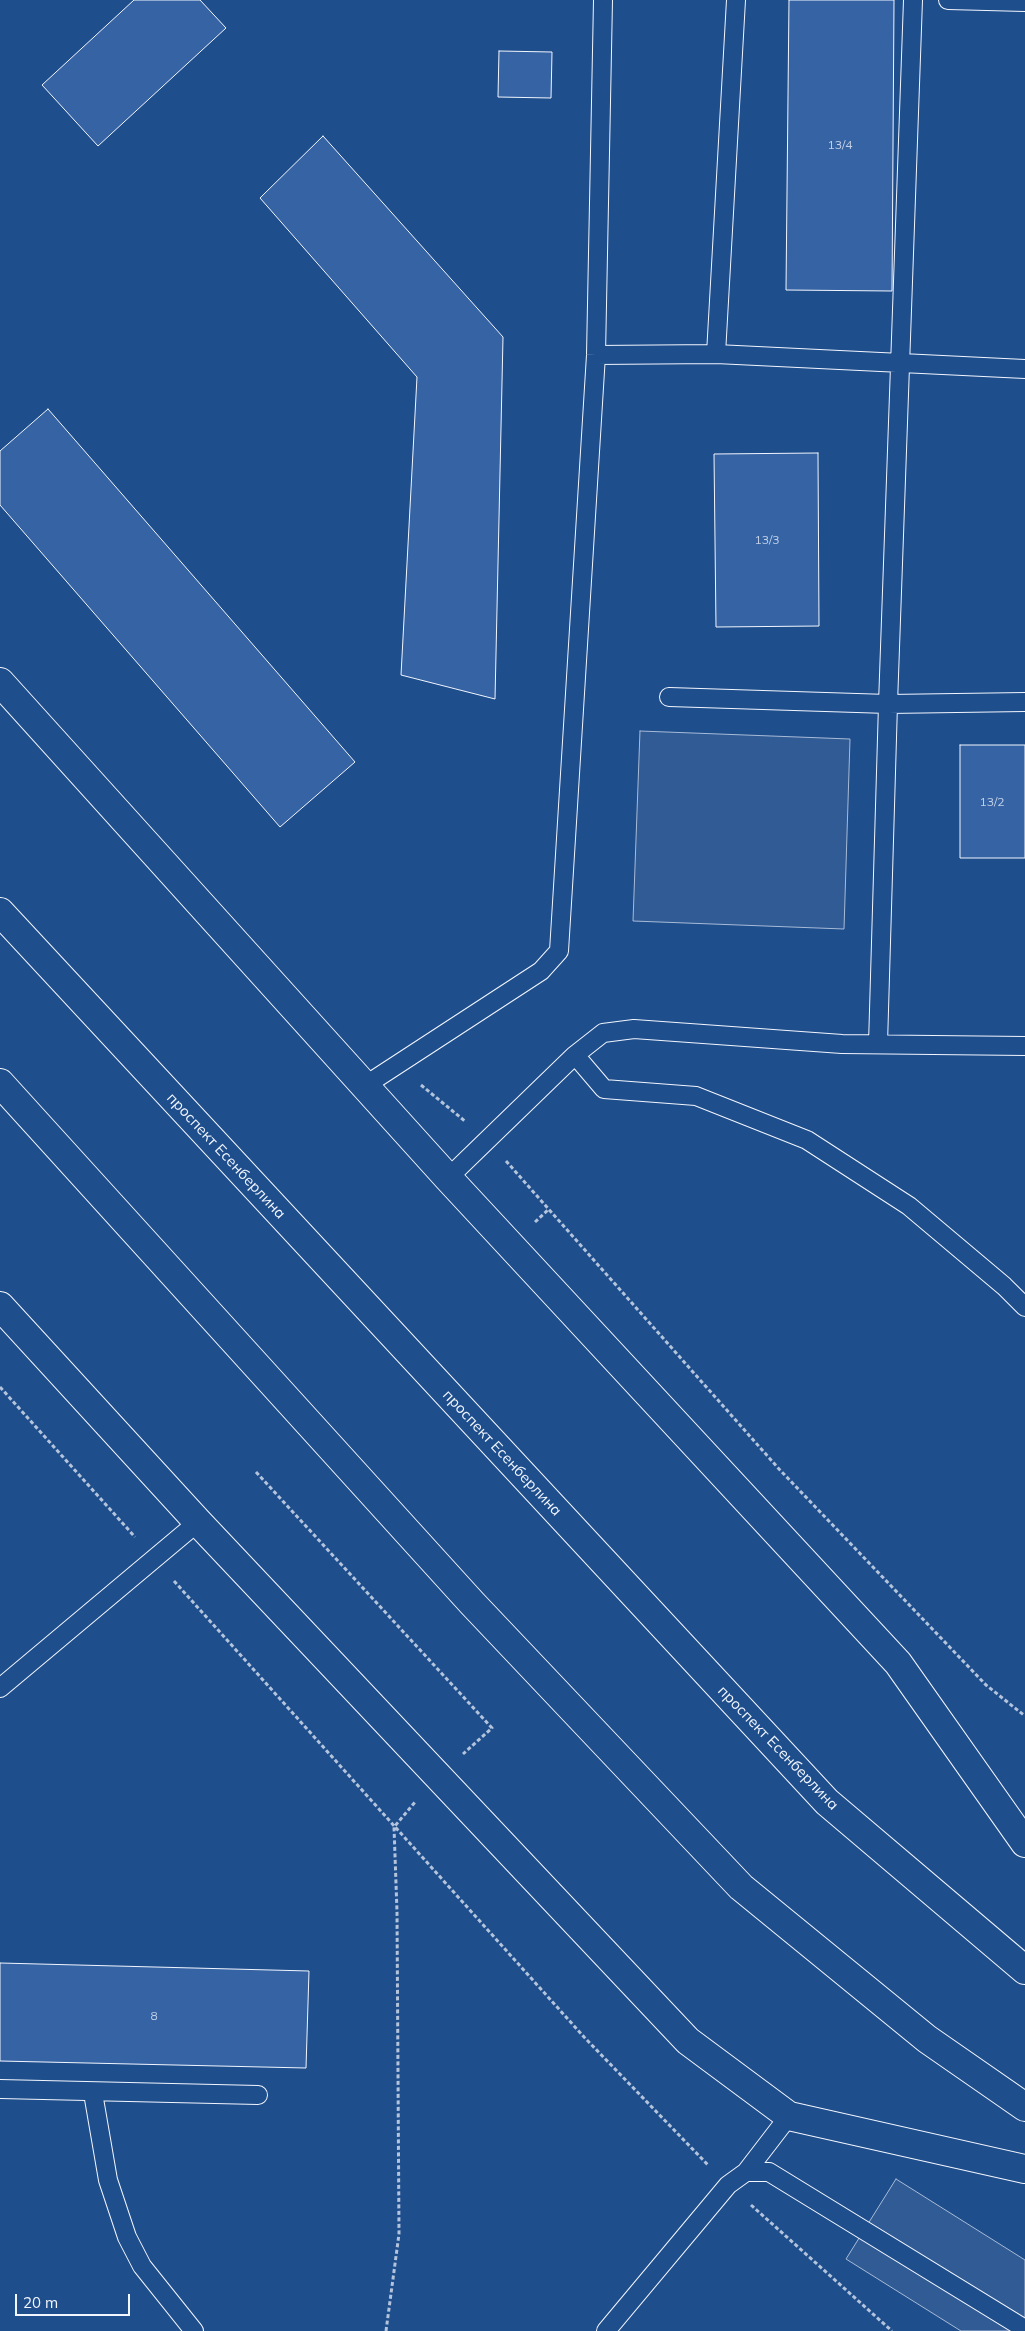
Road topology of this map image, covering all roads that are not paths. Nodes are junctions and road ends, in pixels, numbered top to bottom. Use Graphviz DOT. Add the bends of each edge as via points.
graph roads {
  1 [pos="603,0"];
  2 [pos="736,0"];
  3 [pos="913,0"];
  4 [pos="948,0"];
  5 [pos="1025,2"];
  6 [pos="716,354"];
  7 [pos="596,355"];
  8 [pos="900,364"];
  9 [pos="1025,369"];
  10 [pos="0,682"];
  11 [pos="669,697"];
  12 [pos="1025,702"];
  13 [pos="888,704"];
  14 [pos="0,912"];
  15 [pos="878,1044"];
  16 [pos="1025,1046"];
  17 [pos="575,1055"];
  18 [pos="0,1084"];
  19 [pos="366,1085"];
  20 [pos="448,1178"];
  21 [pos="0,1306"];
  22 [pos="1025,1307"];
  23 [pos="198,1522"];
  24 [pos="0,1688"];
  25 [pos="1025,1843"];
  26 [pos="1025,1970"];
  27 [pos="0,2089"];
  28 [pos="93,2093"];
  29 [pos="258,2095"];
  30 [pos="1025,2107"];
  31 [pos="789,2116"];
  32 [pos="1025,2169"];
  33 [pos="746,2172"];
  34 [pos="1025,2329"];
  35 [pos="194,2331"];
  36 [pos="606,2331"];
  1 -- 7 [label="lane"];
  2 -- 6 [label="lane"];
  3 -- 8 [label="lane"];
  4 -- 5 [label="lane"];
  6 -- 7 [label="lane"];
  6 -- 8 [label="lane"];
  7 -- 19 [label="lane" via="560,951 540,971"];
  8 -- 9 [label="lane"];
  8 -- 13 [label="lane"];
  10 -- 19 [label="street"];
  11 -- 13 [label="lane"];
  12 -- 13 [label="lane"];
  13 -- 15 [label="lane"];
  14 -- 26 [label="street, проспект Есенберлина" via="826,1802"];
  15 -- 16 [label="lane"];
  15 -- 17 [label="lane" via="634,1029 603,1032"];
  17 -- 20 [label="lane"];
  17 -- 22 [label="lane" via="604,1089 696,1096 807,1140 909,1206"];
  18 -- 30 [label="street" via="472,1603 741,1887 927,2039"];
  19 -- 20 [label="street"];
  20 -- 25 [label="street" via="898,1663"];
  21 -- 23 [label="street"];
  23 -- 24 [label="lane"];
  23 -- 31 [label="street" via="688,2041"];
  27 -- 28 [label="lane"];
  28 -- 29 [label="lane"];
  28 -- 35 [label="lane" via="108,2180 127,2237 142,2266"];
  31 -- 32 [label="street"];
  31 -- 33 [label="lane"];
  33 -- 34 [label="lane" via="769,2172"];
  33 -- 36 [label="lane" via="728,2185"];
}
